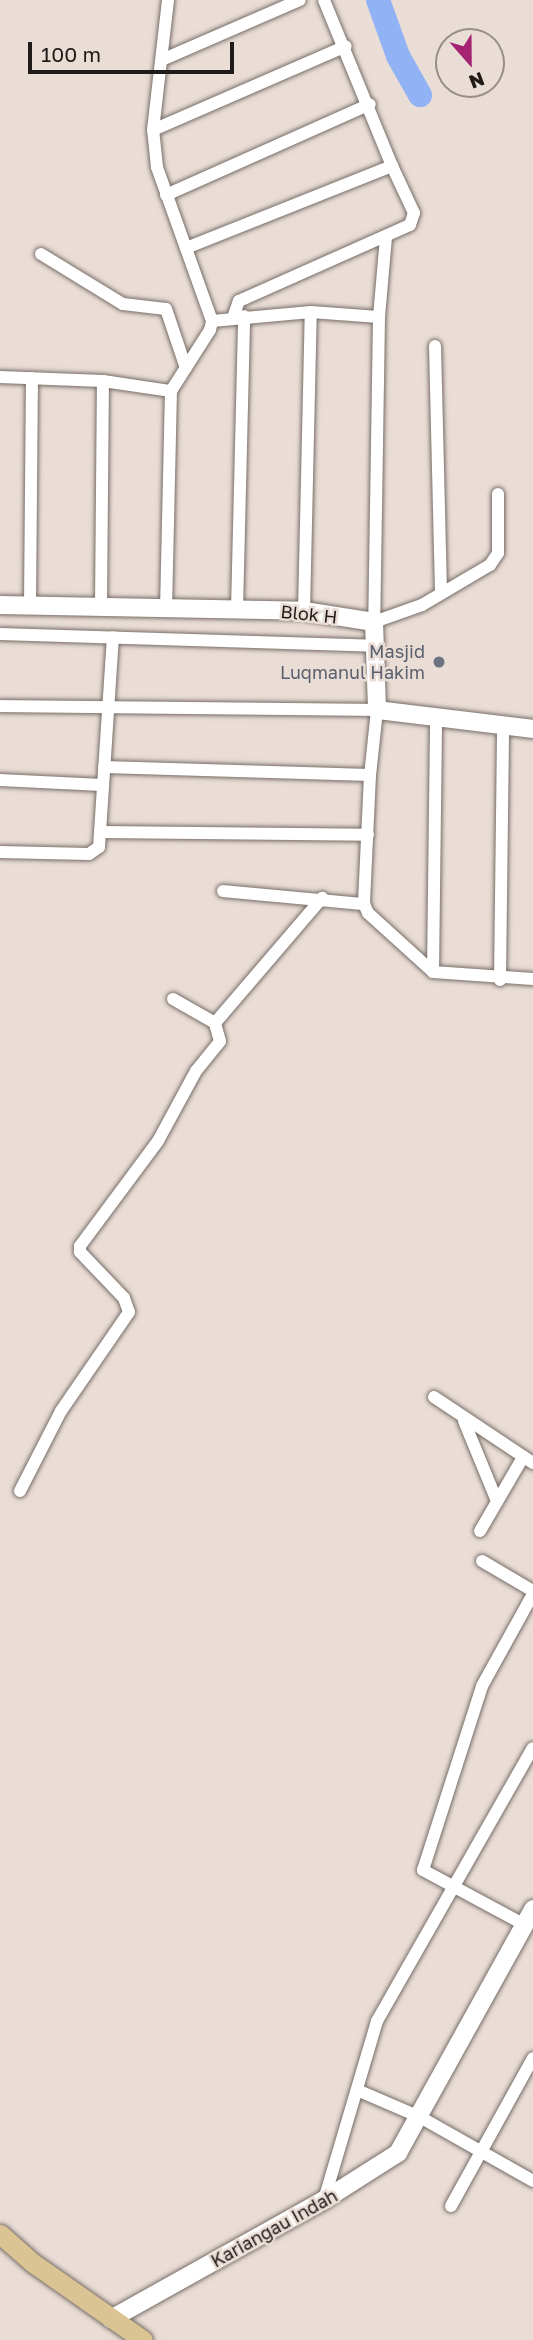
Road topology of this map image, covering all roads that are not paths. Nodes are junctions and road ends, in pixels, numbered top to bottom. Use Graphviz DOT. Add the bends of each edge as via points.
graph roads {
  1 [pos="167,0"];
  2 [pos="300,0"];
  3 [pos="324,0"];
  4 [pos="346,47"];
  5 [pos="164,59"];
  6 [pos="370,104"];
  7 [pos="153,130"];
  8 [pos="393,166"];
  9 [pos="166,195"];
  10 [pos="386,237"];
  11 [pos="186,248"];
  12 [pos="41,254"];
  13 [pos="311,312"];
  14 [pos="239,317"];
  15 [pos="379,317"];
  16 [pos="212,321"];
  17 [pos="435,346"];
  18 [pos="186,368"];
  19 [pos="0,377"];
  20 [pos="32,378"];
  21 [pos="103,381"];
  22 [pos="171,391"];
  23 [pos="498,494"];
  24 [pos="441,593"];
  25 [pos="30,604"];
  26 [pos="0,605"];
  27 [pos="101,605"];
  28 [pos="166,610"];
  29 [pos="237,610"];
  30 [pos="304,611"];
  31 [pos="374,622"];
  32 [pos="0,634"];
  33 [pos="113,637"];
  34 [pos="374,646"];
  35 [pos="109,705"];
  36 [pos="0,706"];
  37 [pos="377,710"];
  38 [pos="436,719"];
  39 [pos="503,728"];
  40 [pos="533,729"];
  41 [pos="104,767"];
  42 [pos="370,775"];
  43 [pos="0,780"];
  44 [pos="102,785"];
  45 [pos="100,832"];
  46 [pos="368,835"];
  47 [pos="0,852"];
  48 [pos="223,891"];
  49 [pos="322,898"];
  50 [pos="364,904"];
  51 [pos="433,972"];
  52 [pos="533,979"];
  53 [pos="500,980"];
  54 [pos="173,999"];
  55 [pos="215,1023"];
  56 [pos="434,1397"];
  57 [pos="463,1420"];
  58 [pos="528,1460"];
  59 [pos="20,1491"];
  60 [pos="497,1501"];
  61 [pos="480,1531"];
  62 [pos="482,1561"];
  63 [pos="533,1592"];
  64 [pos="533,1748"];
  65 [pos="453,1886"];
  66 [pos="529,1917"];
  67 [pos="533,2058"];
  68 [pos="357,2090"];
  69 [pos="420,2117"];
  70 [pos="481,2150"];
  71 [pos="533,2180"];
  72 [pos="324,2200"];
  73 [pos="451,2206"];
  74 [pos="0,2234"];
  75 [pos="111,2319"];
  76 [pos="144,2340"];
  1 -- 5 [label="street"];
  2 -- 5 [label="street"];
  3 -- 4 [label="street"];
  4 -- 6 [label="street"];
  4 -- 7 [label="street"];
  5 -- 7 [label="street"];
  6 -- 8 [label="street"];
  6 -- 9 [label="street"];
  7 -- 9 [label="street"];
  8 -- 10 [label="street" via="413,219"];
  8 -- 11 [label="street"];
  9 -- 11 [label="street"];
  10 -- 14 [label="street" via="239,301"];
  10 -- 15 [label="street"];
  11 -- 16 [label="street"];
  12 -- 18 [label="street" via="123,304 166,309"];
  13 -- 14 [label="street"];
  13 -- 15 [label="street"];
  13 -- 30 [label="street"];
  14 -- 16 [label="street"];
  14 -- 29 [label="street"];
  15 -- 31 [label="street"];
  16 -- 18 [label="street"];
  17 -- 24 [label="street"];
  18 -- 22 [label="street"];
  19 -- 20 [label="street"];
  20 -- 21 [label="street"];
  20 -- 25 [label="street"];
  21 -- 22 [label="street"];
  21 -- 27 [label="street"];
  22 -- 28 [label="street"];
  23 -- 24 [label="street" via="498,553 479,576"];
  24 -- 31 [label="street" via="395,617"];
  25 -- 26 [label="street, Blok H"];
  25 -- 27 [label="street, Blok H"];
  27 -- 28 [label="street, Blok H"];
  28 -- 29 [label="street, Blok H"];
  29 -- 30 [label="street, Blok H"];
  30 -- 31 [label="street, Blok H"];
  31 -- 34 [label="street"];
  32 -- 33 [label="street"];
  33 -- 34 [label="street"];
  33 -- 35 [label="street"];
  34 -- 37 [label="street"];
  35 -- 36 [label="street"];
  35 -- 37 [label="street"];
  35 -- 41 [label="street"];
  37 -- 38 [label="street"];
  37 -- 42 [label="street"];
  38 -- 39 [label="street"];
  38 -- 51 [label="street"];
  39 -- 40 [label="street"];
  39 -- 53 [label="street"];
  41 -- 42 [label="street"];
  41 -- 44 [label="street"];
  42 -- 46 [label="street"];
  43 -- 44 [label="street"];
  44 -- 45 [label="street"];
  45 -- 46 [label="street"];
  45 -- 47 [label="street" via="99,847 89,854"];
  46 -- 50 [label="street"];
  48 -- 49 [label="street"];
  49 -- 50 [label="street"];
  49 -- 55 [label="street"];
  50 -- 51 [label="street" via="377,924"];
  51 -- 53 [label="street"];
  52 -- 53 [label="street"];
  54 -- 55 [label="street"];
  55 -- 59 [label="street" via="220,1041 196,1071 150,1152 80,1246 80,1252 124,1298 129,1312 61,1410"];
  56 -- 57 [label="street"];
  57 -- 58 [label="street"];
  57 -- 60 [label="street"];
  58 -- 60 [label="street"];
  60 -- 61 [label="street"];
  62 -- 63 [label="street"];
  63 -- 65 [label="street" via="482,1686 437,1818 423,1870"];
  64 -- 65 [label="street"];
  65 -- 66 [label="street"];
  65 -- 68 [label="street" via="377,2021"];
  66 -- 69 [label="street, Kariangau Indah"];
  67 -- 70 [label="street"];
  68 -- 69 [label="street"];
  68 -- 72 [label="street"];
  69 -- 70 [label="street"];
  69 -- 72 [label="street, Kariangau Indah" via="408,2141 387,2163"];
  70 -- 71 [label="street"];
  70 -- 73 [label="street"];
  72 -- 75 [label="street, Kariangau Indah"];
  74 -- 75 [label="main road"];
  75 -- 76 [label="main road"];
}
